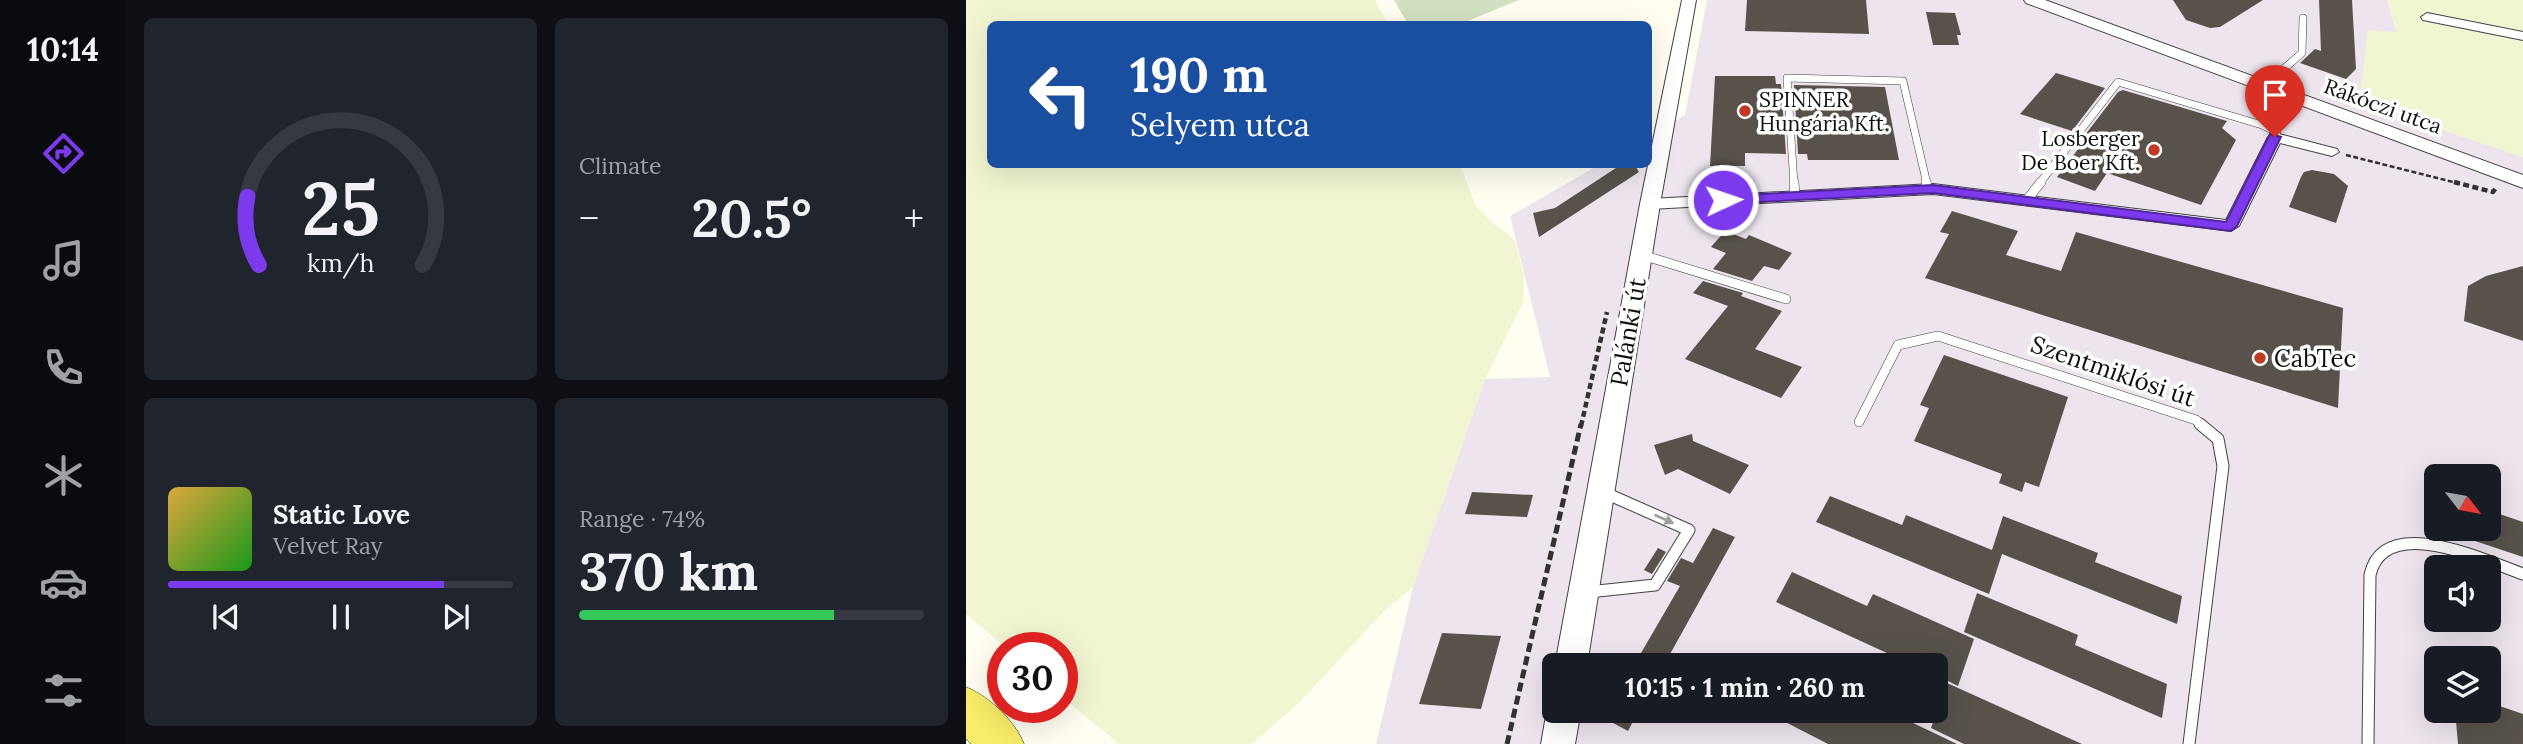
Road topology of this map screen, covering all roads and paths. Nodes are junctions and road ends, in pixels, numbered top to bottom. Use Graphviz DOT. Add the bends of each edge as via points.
graph roads {
  1 [pos="1689,0"];
  2 [pos="2031,0"];
  3 [pos="2427,17"];
  4 [pos="2302,18"];
  5 [pos="2523,36"];
  6 [pos="2264,86"];
  7 [pos="2275,137"];
  8 [pos="2332,152"];
  9 [pos="2514,179"];
  10 [pos="1928,189"];
  11 [pos="1796,196"];
  12 [pos="2026,201"];
  13 [pos="1650,204"];
  14 [pos="1641,255"];
  15 [pos="1786,299"];
  16 [pos="1610,300"];
  17 [pos="1858,422"];
  18 [pos="1601,491"];
  19 [pos="2523,574"];
  20 [pos="1584,593"];
  21 [pos="1574,653"];
  22 [pos="1562,723"];
  23 [pos="1507,744"];
  24 [pos="1558,744"];
  25 [pos="2189,744"];
  26 [pos="2368,744"];
  1 -- 13 [label="street, Palánki út"];
  2 -- 6 [label="street, Rákóczi utca"];
  3 -- 5 [label="street"];
  4 -- 6 [label="lane" via="2302,53"];
  6 -- 9 [label="street, Rákóczi utca"];
  7 -- 8 [label="street"];
  7 -- 12 [label="street" via="2231,226"];
  7 -- 12 [label="lane" via="2277,132 2262,125 2118,82"];
  8 -- 9 [label="path" via="2493,192"];
  10 -- 11 [label="street"];
  10 -- 11 [label="lane" via="1903,81 1787,78"];
  10 -- 12 [label="street"];
  11 -- 13 [label="street"];
  13 -- 14 [label="street, Palánki út"];
  14 -- 15 [label="lane"];
  14 -- 18 [label="street, Palánki út"];
  16 -- 23 [label="path"];
  17 -- 25 [label="lane, Szentmiklósi út" via="1898,345 1938,336 2196,419 2217,439 2223,466"];
  18 -- 20 [label="street, Palánki út"];
  18 -- 20 [label="lane, one-way" via="1689,530 1655,585"];
  19 -- 26 [label="lane" via="2435,545 2394,544 2375,559 2370,575"];
  20 -- 21 [label="street, Palánki út"];
  22 -- 24 [label="street"];
}
